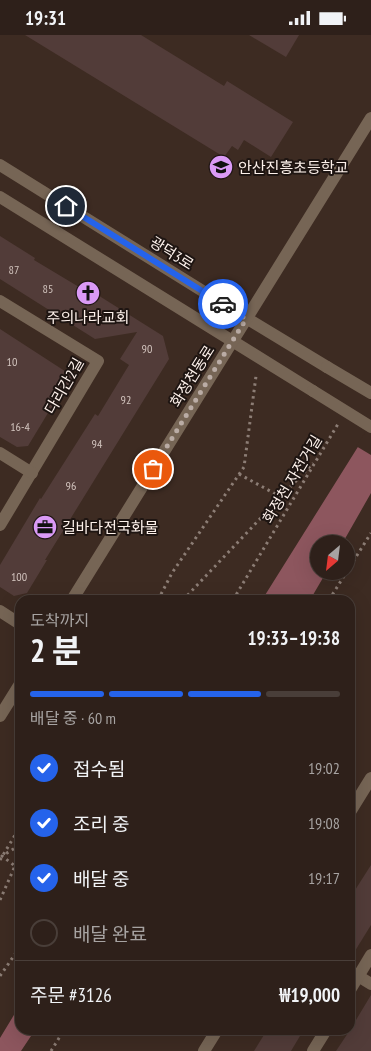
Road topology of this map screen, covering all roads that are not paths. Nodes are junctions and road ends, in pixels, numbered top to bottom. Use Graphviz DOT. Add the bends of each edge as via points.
graph roads {
  1 [pos="371,118"];
  2 [pos="0,165"];
  3 [pos="0,197"];
  4 [pos="0,301"];
  5 [pos="246,319"];
  6 [pos="232,341"];
  7 [pos="371,393"];
  8 [pos="371,427"];
  9 [pos="0,453"];
  10 [pos="32,473"];
  11 [pos="0,525"];
  12 [pos="75,595"];
  13 [pos="0,611"];
  14 [pos="15,621"];
  15 [pos="15,692"];
  16 [pos="0,716"];
  17 [pos="371,778"];
  18 [pos="355,804"];
  19 [pos="371,955"];
  20 [pos="355,973"];
  21 [pos="355,975"];
  22 [pos="371,984"];
  23 [pos="214,1035"];
  24 [pos="323,1035"];
  25 [pos="204,1051"];
  26 [pos="313,1051"];
  1 -- 5 [label="street, 화정천동로"];
  2 -- 5 [label="street, 광덕3로"];
  3 -- 6 [label="street"];
  4 -- 10 [label="street, 다리간2길" via="98,361"];
  5 -- 6 [label="street, 화정천동로"];
  5 -- 7 [label="street, 광덕3로, bridge"];
  6 -- 8 [label="street, bridge"];
  6 -- 12 [label="street, 화정천동로"];
  9 -- 10 [label="street"];
  10 -- 11 [label="street, 다리간2길"];
  13 -- 14 [label="street"];
  15 -- 16 [label="street"];
  17 -- 18 [label="street"];
  19 -- 20 [label="street"];
  21 -- 22 [label="street"];
  23 -- 25 [label="street"];
  24 -- 26 [label="street"];
}
